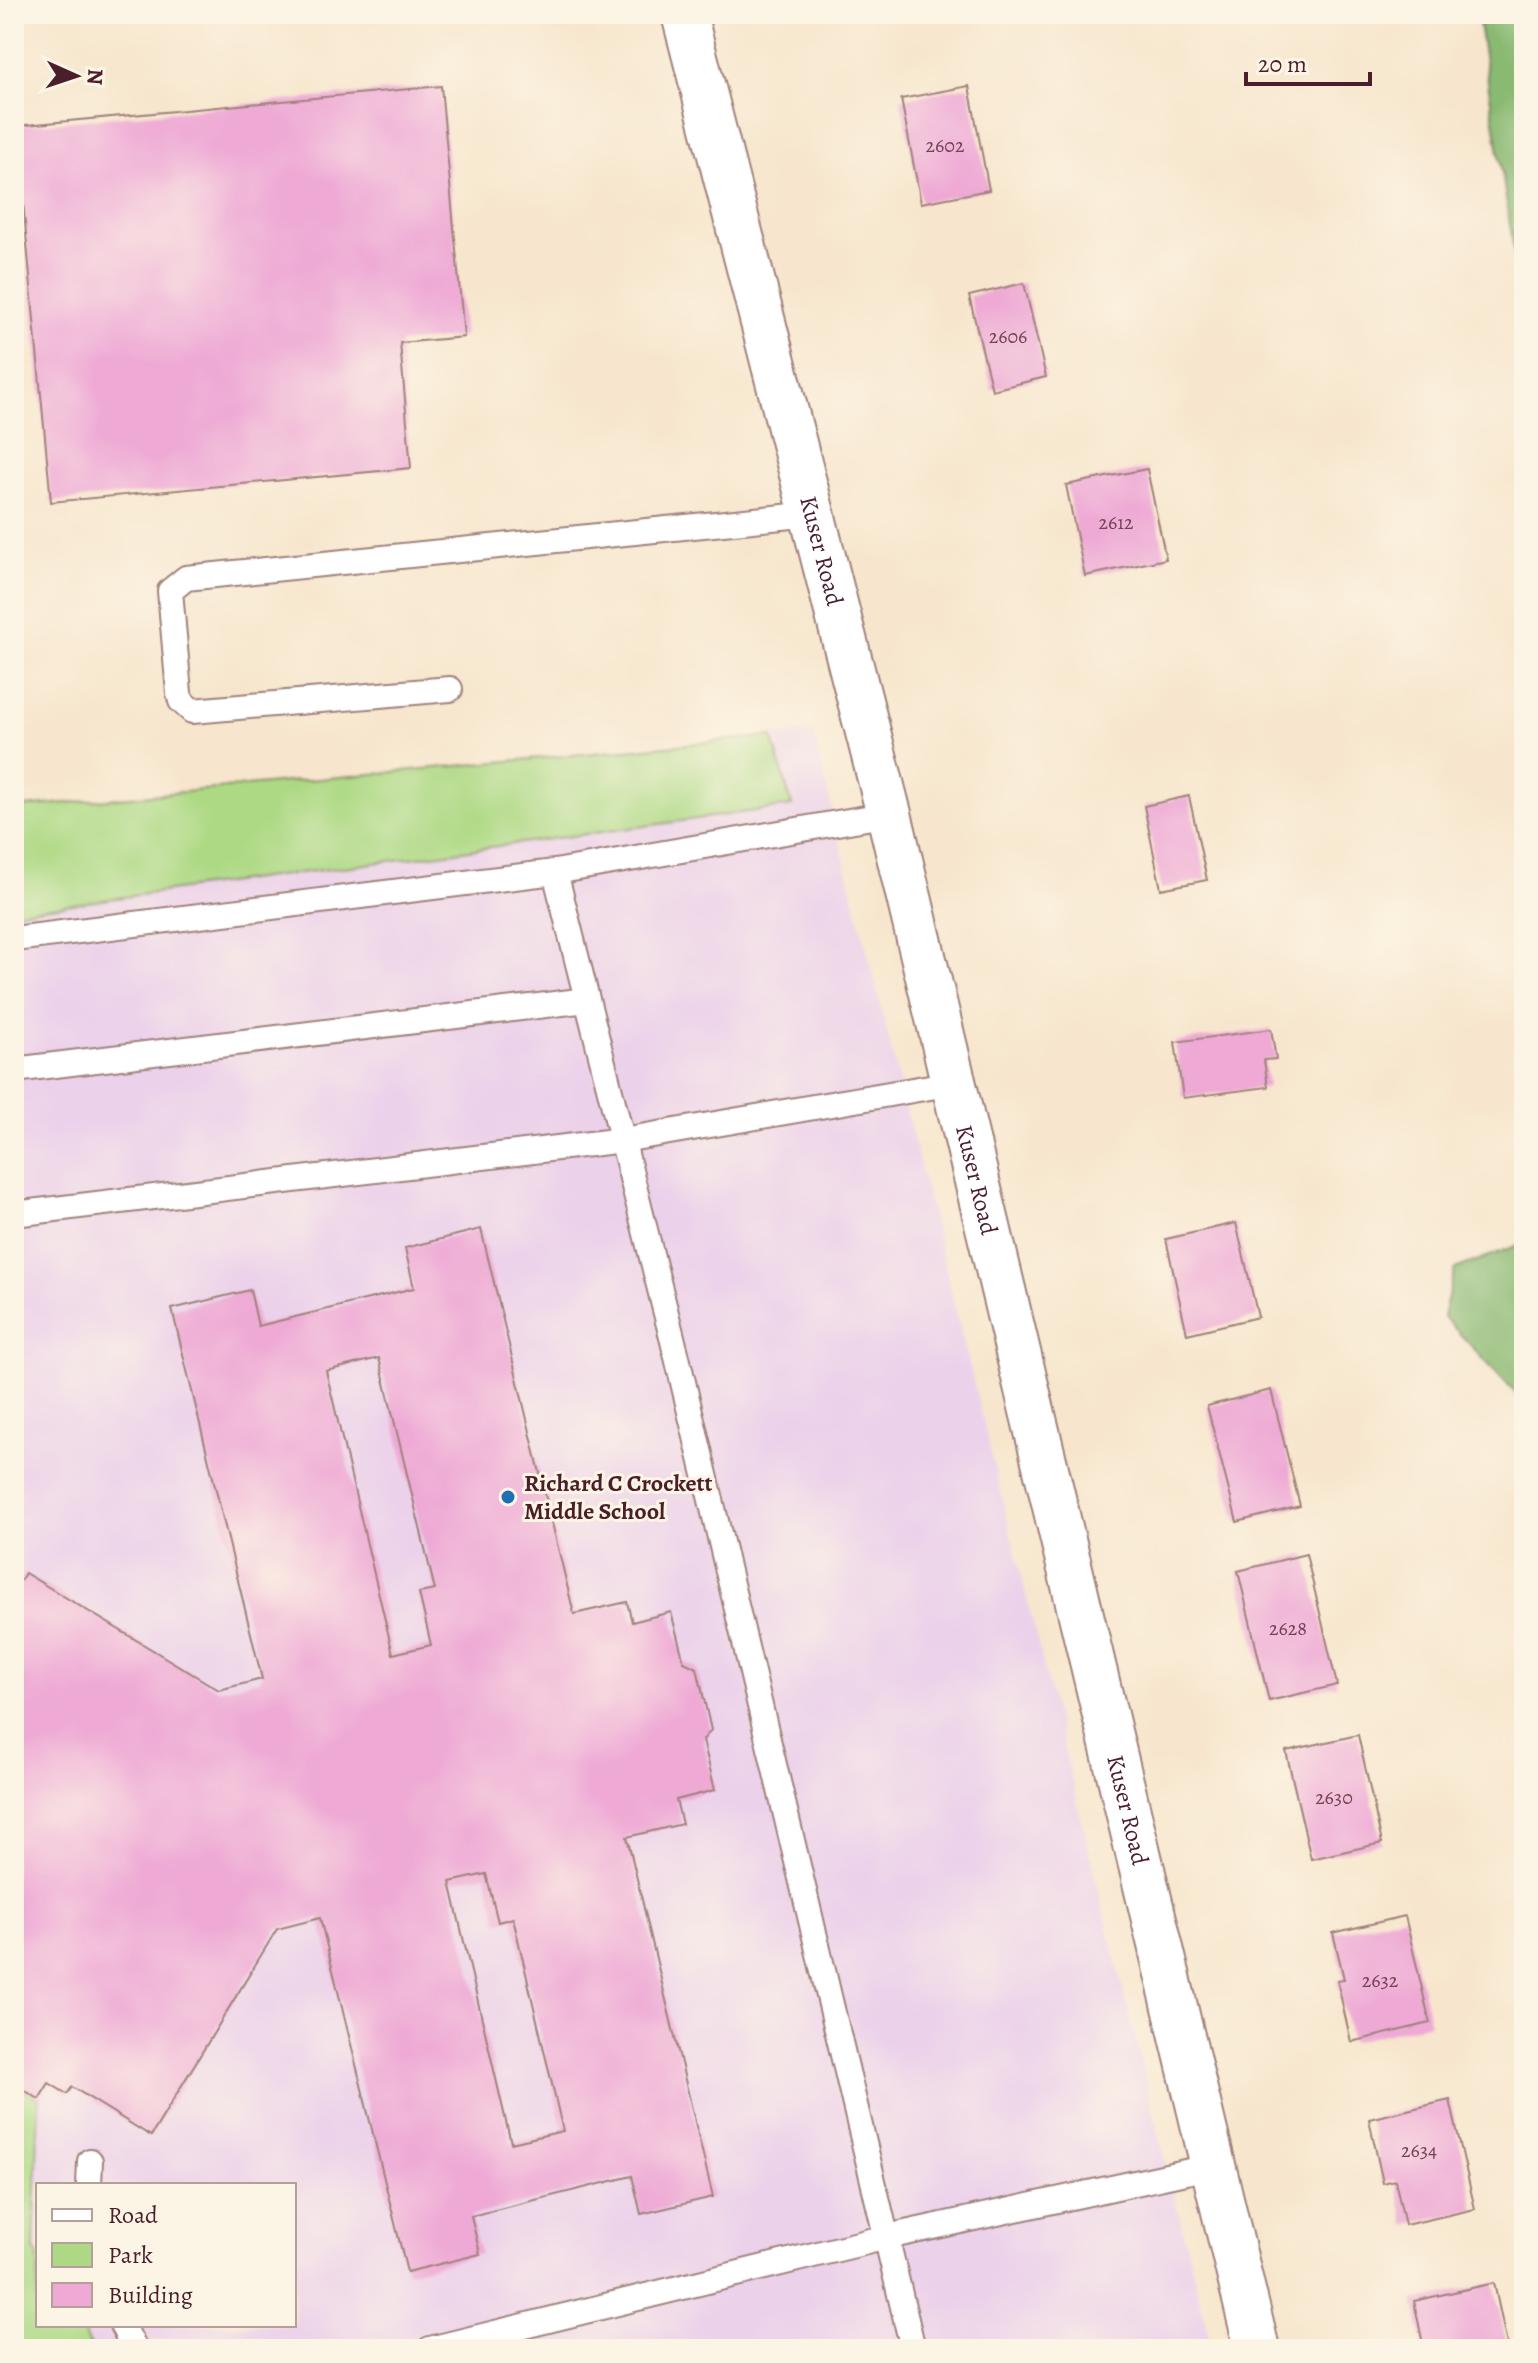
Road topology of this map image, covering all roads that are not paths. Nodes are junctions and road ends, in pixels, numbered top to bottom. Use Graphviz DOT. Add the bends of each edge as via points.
graph roads {
  1 [pos="684,14"];
  2 [pos="812,514"];
  3 [pos="450,689"];
  4 [pos="889,814"];
  5 [pos="555,872"];
  6 [pos="14,939"];
  7 [pos="587,1000"];
  8 [pos="14,1070"];
  9 [pos="953,1083"];
  10 [pos="623,1140"];
  11 [pos="14,1214"];
  12 [pos="1213,2166"];
  13 [pos="887,2237"];
  14 [pos="123,2327"];
  15 [pos="135,2349"];
  16 [pos="430,2349"];
  17 [pos="913,2349"];
  18 [pos="1257,2349"];
  1 -- 2 [label="street, Kuser Road"];
  2 -- 3 [label="lane" via="186,578 170,591 179,693 192,711"];
  2 -- 4 [label="street, Kuser Road"];
  4 -- 5 [label="lane"];
  4 -- 9 [label="street, Kuser Road"];
  5 -- 6 [label="lane"];
  5 -- 7 [label="lane"];
  7 -- 8 [label="lane"];
  7 -- 10 [label="lane"];
  9 -- 10 [label="lane"];
  9 -- 12 [label="street, Kuser Road"];
  10 -- 11 [label="lane"];
  10 -- 13 [label="lane"];
  12 -- 13 [label="lane"];
  12 -- 18 [label="street, Kuser Road"];
  13 -- 16 [label="lane"];
  13 -- 17 [label="lane"];
  14 -- 15 [label="lane"];
}
